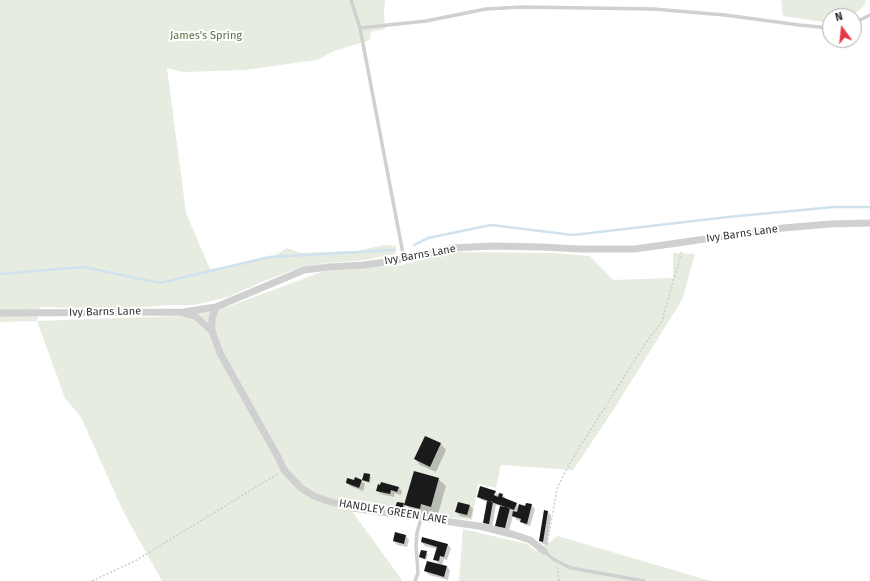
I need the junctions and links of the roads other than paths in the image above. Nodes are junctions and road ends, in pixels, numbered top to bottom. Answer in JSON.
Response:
{"nodes":[{"id":1,"x":351,"y":0,"type":"edge"},
{"id":2,"x":822,"y":27,"type":"edge"},
{"id":3,"x":360,"y":28,"type":"junction"},
{"id":4,"x":870,"y":223,"type":"edge"},
{"id":5,"x":404,"y":259,"type":"junction"},
{"id":6,"x":216,"y":307,"type":"junction"},
{"id":7,"x":183,"y":312,"type":"junction"},
{"id":8,"x":0,"y":313,"type":"edge"},
{"id":9,"x":212,"y":331,"type":"junction"},
{"id":10,"x":421,"y":518,"type":"junction"},
{"id":11,"x":544,"y":551,"type":"joint"},
{"id":12,"x":415,"y":581,"type":"edge"},
{"id":13,"x":644,"y":581,"type":"edge"}],
"edges":[{"from":1,"to":3,"type":"lane"},
{"from":2,"to":3,"type":"lane"},
{"from":3,"to":5,"type":"lane"},
{"from":4,"to":5,"type":"street","name":"Ivy Barns Lane"},
{"from":5,"to":6,"type":"street","name":"Ivy Barns Lane"},
{"from":6,"to":7,"type":"street","name":"Ivy Barns Lane"},
{"from":6,"to":9,"type":"street","name":"HANDLEY GREEN LANE"},
{"from":7,"to":8,"type":"street","name":"Ivy Barns Lane"},
{"from":7,"to":9,"type":"street"},
{"from":9,"to":10,"type":"street","name":"HANDLEY GREEN LANE"},
{"from":10,"to":11,"type":"street","name":"HANDLEY GREEN LANE"},
{"from":10,"to":12,"type":"lane"},
{"from":11,"to":13,"type":"lane"}]}
